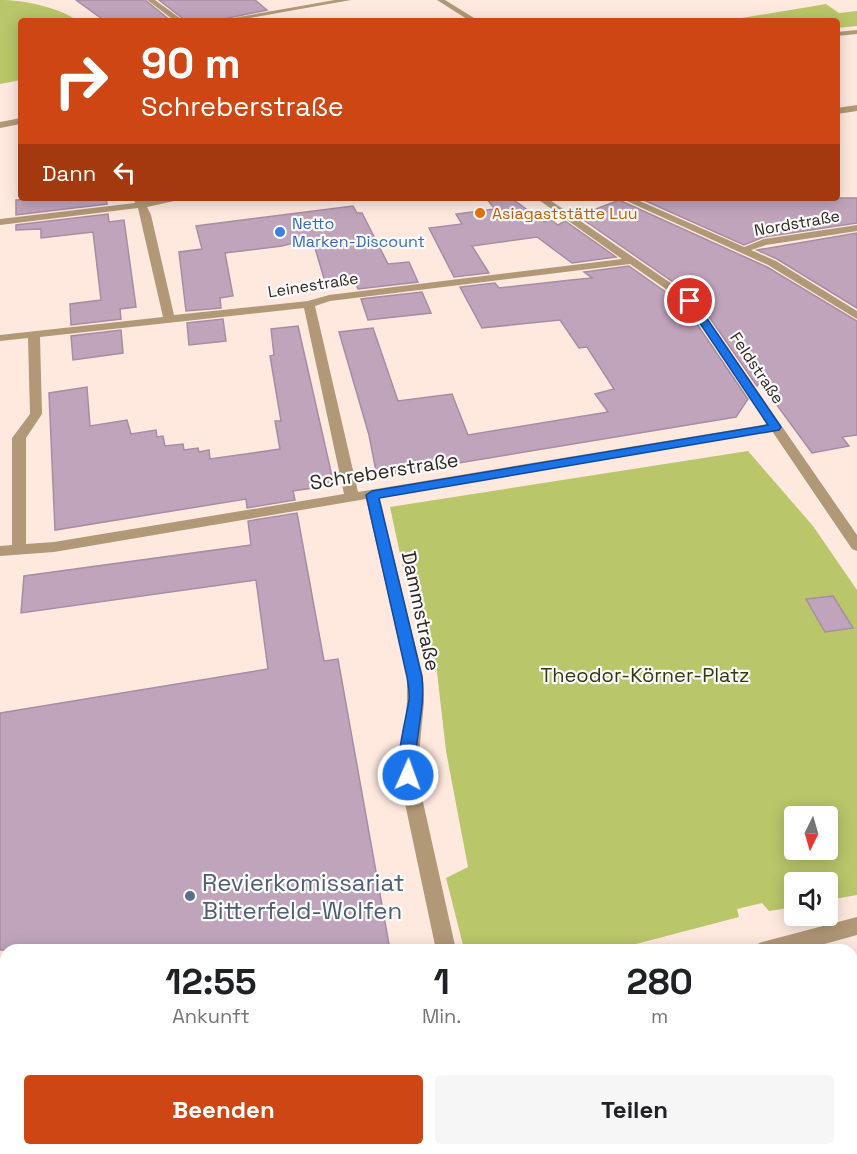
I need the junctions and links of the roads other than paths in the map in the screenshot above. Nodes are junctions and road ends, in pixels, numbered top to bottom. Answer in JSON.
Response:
{"nodes":[{"id":1,"x":150,"y":0,"type":"edge"},
{"id":2,"x":348,"y":0,"type":"edge"},
{"id":3,"x":440,"y":0,"type":"edge"},
{"id":4,"x":176,"y":18,"type":"edge"},
{"id":5,"x":238,"y":18,"type":"edge"},
{"id":6,"x":470,"y":18,"type":"edge"},
{"id":7,"x":857,"y":32,"type":"edge"},
{"id":8,"x":840,"y":34,"type":"edge"},
{"id":9,"x":857,"y":108,"type":"edge"},
{"id":10,"x":840,"y":111,"type":"edge"},
{"id":11,"x":18,"y":122,"type":"edge"},
{"id":12,"x":0,"y":125,"type":"edge"},
{"id":13,"x":140,"y":201,"type":"edge"},
{"id":14,"x":545,"y":201,"type":"edge"},
{"id":15,"x":632,"y":201,"type":"edge"},
{"id":16,"x":0,"y":222,"type":"edge"},
{"id":17,"x":857,"y":228,"type":"edge"},
{"id":18,"x":742,"y":250,"type":"junction"},
{"id":19,"x":630,"y":261,"type":"junction"},
{"id":20,"x":309,"y":304,"type":"junction"},
{"id":21,"x":857,"y":316,"type":"edge"},
{"id":22,"x":169,"y":319,"type":"junction"},
{"id":23,"x":34,"y":334,"type":"junction"},
{"id":24,"x":0,"y":338,"type":"edge"},
{"id":25,"x":775,"y":427,"type":"junction"},
{"id":26,"x":372,"y":495,"type":"junction"},
{"id":27,"x":352,"y":498,"type":"junction"},
{"id":28,"x":857,"y":546,"type":"edge"},
{"id":29,"x":18,"y":548,"type":"junction"},
{"id":30,"x":0,"y":551,"type":"edge"},
{"id":31,"x":857,"y":926,"type":"edge"},
{"id":32,"x":445,"y":944,"type":"edge"},
{"id":33,"x":789,"y":944,"type":"edge"}],
"edges":[{"from":1,"to":4,"type":"street"},
{"from":2,"to":5,"type":"street"},
{"from":3,"to":6,"type":"street"},
{"from":7,"to":8,"type":"street"},
{"from":9,"to":10,"type":"street"},
{"from":11,"to":12,"type":"street"},
{"from":13,"to":16,"type":"street"},
{"from":13,"to":22,"type":"street"},
{"from":14,"to":19,"type":"street","name":"Feldstraße"},
{"from":15,"to":18,"type":"street"},
{"from":17,"to":18,"type":"street","name":"Nordstraße"},
{"from":18,"to":21,"type":"street"},
{"from":19,"to":20,"type":"street","name":"Leinestraße"},
{"from":19,"to":25,"type":"street","name":"Feldstraße"},
{"from":20,"to":22,"type":"street","name":"Leinestraße"},
{"from":20,"to":27,"type":"street"},
{"from":22,"to":23,"type":"street","name":"Leinestraße"},
{"from":23,"to":24,"type":"street","name":"Leinestraße"},
{"from":23,"to":29,"type":"street"},
{"from":25,"to":26,"type":"street","name":"Schreberstraße"},
{"from":25,"to":28,"type":"street","name":"Feldstraße"},
{"from":26,"to":27,"type":"street","name":"Schreberstraße"},
{"from":26,"to":32,"type":"street","name":"Dammstraße"},
{"from":27,"to":29,"type":"street","name":"Schreberstraße"},
{"from":29,"to":30,"type":"street","name":"Schreberstraße"},
{"from":31,"to":33,"type":"street"}]}
